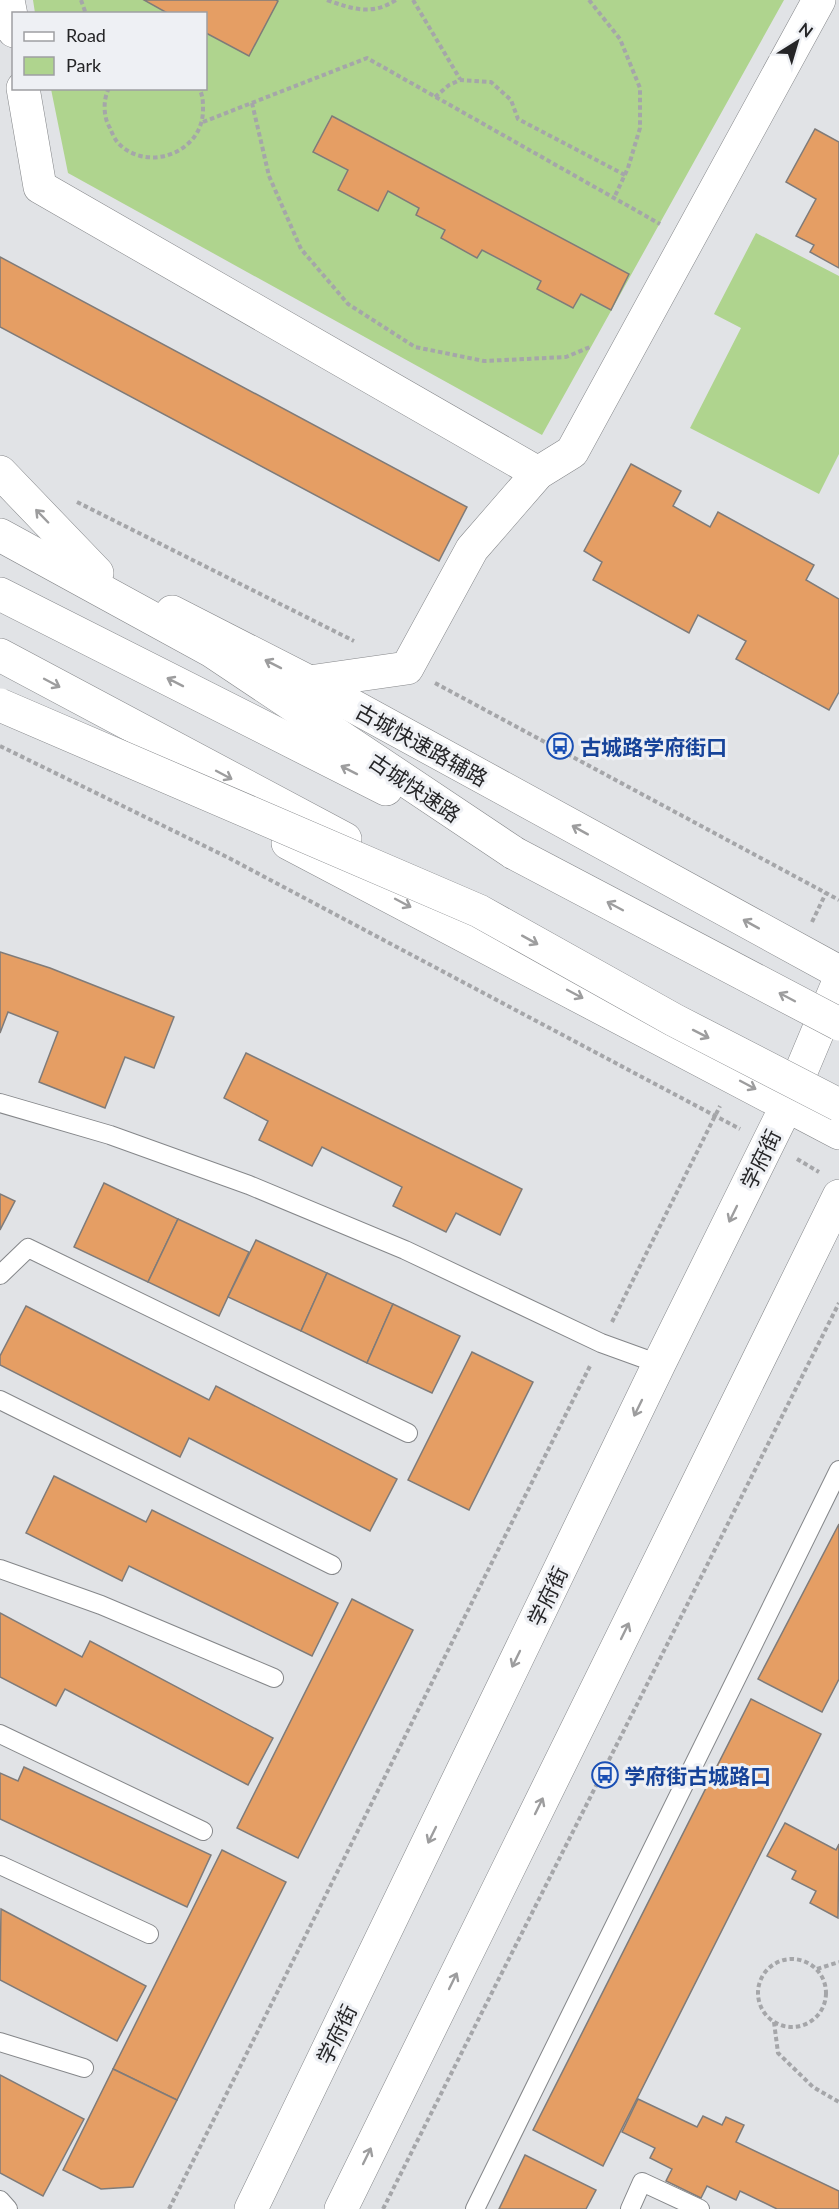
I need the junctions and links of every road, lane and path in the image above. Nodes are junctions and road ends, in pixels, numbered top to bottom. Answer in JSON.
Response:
{"nodes":[{"id":1,"x":8,"y":0,"type":"edge"},
{"id":2,"x":327,"y":0,"type":"edge"},
{"id":3,"x":396,"y":0,"type":"edge"},
{"id":4,"x":413,"y":0,"type":"edge"},
{"id":5,"x":590,"y":0,"type":"edge"},
{"id":6,"x":819,"y":0,"type":"edge"},
{"id":7,"x":12,"y":21,"type":"edge"},
{"id":8,"x":460,"y":80,"type":"junction"},
{"id":9,"x":23,"y":90,"type":"edge"},
{"id":10,"x":108,"y":90,"type":"edge"},
{"id":11,"x":200,"y":90,"type":"edge"},
{"id":12,"x":435,"y":98,"type":"junction"},
{"id":13,"x":252,"y":103,"type":"junction"},
{"id":14,"x":203,"y":122,"type":"junction"},
{"id":15,"x":625,"y":175,"type":"junction"},
{"id":16,"x":614,"y":198,"type":"junction"},
{"id":17,"x":688,"y":240,"type":"junction"},
{"id":18,"x":594,"y":346,"type":"dead end"},
{"id":19,"x":0,"y":472,"type":"edge"},
{"id":20,"x":538,"y":473,"type":"junction"},
{"id":21,"x":0,"y":523,"type":"edge"},
{"id":22,"x":0,"y":535,"type":"edge"},
{"id":23,"x":97,"y":573,"type":"junction"},
{"id":24,"x":0,"y":594,"type":"edge"},
{"id":25,"x":0,"y":655,"type":"edge"},
{"id":26,"x":309,"y":682,"type":"junction"},
{"id":27,"x":0,"y":690,"type":"edge"},
{"id":28,"x":0,"y":706,"type":"edge"},
{"id":29,"x":54,"y":720,"type":"junction"},
{"id":30,"x":0,"y":746,"type":"edge"},
{"id":31,"x":514,"y":854,"type":"junction"},
{"id":32,"x":826,"y":893,"type":"dead end"},
{"id":33,"x":479,"y":911,"type":"junction"},
{"id":34,"x":798,"y":950,"type":"junction"},
{"id":35,"x":839,"y":972,"type":"edge"},
{"id":36,"x":839,"y":981,"type":"edge"},
{"id":37,"x":839,"y":1024,"type":"edge"},
{"id":38,"x":734,"y":1077,"type":"junction"},
{"id":39,"x":0,"y":1103,"type":"edge"},
{"id":40,"x":787,"y":1105,"type":"junction"},
{"id":41,"x":839,"y":1105,"type":"edge"},
{"id":42,"x":715,"y":1116,"type":"junction"},
{"id":43,"x":839,"y":1133,"type":"edge"},
{"id":44,"x":768,"y":1144,"type":"junction"},
{"id":45,"x":834,"y":1186,"type":"edge"},
{"id":46,"x":0,"y":1275,"type":"edge"},
{"id":47,"x":839,"y":1303,"type":"edge"},
{"id":48,"x":602,"y":1342,"type":"junction"},
{"id":49,"x":659,"y":1364,"type":"junction"},
{"id":50,"x":0,"y":1400,"type":"edge"},
{"id":51,"x":408,"y":1433,"type":"dead end"},
{"id":52,"x":839,"y":1470,"type":"edge"},
{"id":53,"x":332,"y":1565,"type":"dead end"},
{"id":54,"x":0,"y":1569,"type":"edge"},
{"id":55,"x":274,"y":1678,"type":"dead end"},
{"id":56,"x":0,"y":1734,"type":"edge"},
{"id":57,"x":203,"y":1831,"type":"dead end"},
{"id":58,"x":0,"y":1865,"type":"edge"},
{"id":59,"x":149,"y":1934,"type":"dead end"},
{"id":60,"x":839,"y":1962,"type":"edge"},
{"id":61,"x":816,"y":1969,"type":"junction"},
{"id":62,"x":774,"y":2021,"type":"junction"},
{"id":63,"x":0,"y":2042,"type":"edge"},
{"id":64,"x":84,"y":2068,"type":"dead end"},
{"id":65,"x":839,"y":2102,"type":"edge"},
{"id":66,"x":0,"y":2200,"type":"edge"},
{"id":67,"x":8,"y":2209,"type":"edge"},
{"id":68,"x":169,"y":2209,"type":"edge"},
{"id":69,"x":251,"y":2209,"type":"edge"},
{"id":70,"x":341,"y":2209,"type":"edge"},
{"id":71,"x":383,"y":2209,"type":"edge"},
{"id":72,"x":475,"y":2209,"type":"edge"},
{"id":73,"x":630,"y":2209,"type":"edge"},
{"id":74,"x":700,"y":2209,"type":"edge"}],
"edges":[{"from":1,"to":7,"type":"main road"},
{"from":2,"to":3,"type":"path"},
{"from":4,"to":8,"type":"path"},
{"from":5,"to":15,"type":"path"},
{"from":6,"to":17,"type":"main road"},
{"from":8,"to":12,"type":"path"},
{"from":8,"to":15,"type":"path"},
{"from":9,"to":20,"type":"main road"},
{"from":10,"to":14,"type":"path"},
{"from":11,"to":14,"type":"path"},
{"from":12,"to":13,"type":"path"},
{"from":12,"to":16,"type":"path"},
{"from":13,"to":14,"type":"path"},
{"from":13,"to":18,"type":"path"},
{"from":15,"to":16,"type":"path"},
{"from":16,"to":17,"type":"path"},
{"from":17,"to":20,"type":"main road"},
{"from":23,"to":19,"type":"main road","one_way":true},
{"from":20,"to":26,"type":"main road"},
{"from":21,"to":23,"type":"main road","name":"古城快速路辅路"},
{"from":22,"to":31,"type":"main road","name":"古城快速路"},
{"from":26,"to":23,"type":"main road","name":"古城快速路辅路","one_way":true},
{"from":31,"to":24,"type":"main road","one_way":true},
{"from":25,"to":33,"type":"main road","one_way":true,"bridge":true},
{"from":34,"to":26,"type":"main road","name":"古城快速路辅路","one_way":true},
{"from":27,"to":29,"type":"main road"},
{"from":28,"to":29,"type":"main road"},
{"from":28,"to":33,"type":"main road","bridge":true},
{"from":29,"to":38,"type":"main road","one_way":true},
{"from":30,"to":42,"type":"path"},
{"from":37,"to":31,"type":"main road","name":"古城快速路","one_way":true,"bridge":true},
{"from":32,"to":34,"type":"path"},
{"from":33,"to":41,"type":"main road","one_way":true,"bridge":true},
{"from":34,"to":35,"type":"main road","name":"古城快速路辅路"},
{"from":36,"to":40,"type":"main road","name":"学府街"},
{"from":38,"to":40,"type":"main road","one_way":true},
{"from":38,"to":42,"type":"path"},
{"from":39,"to":48,"type":"lane"},
{"from":40,"to":43,"type":"main road"},
{"from":40,"to":44,"type":"main road","name":"学府街"},
{"from":42,"to":44,"type":"path"},
{"from":42,"to":48,"type":"path"},
{"from":44,"to":45,"type":"path"},
{"from":44,"to":49,"type":"main road","name":"学府街","one_way":true},
{"from":70,"to":45,"type":"main road","one_way":true},
{"from":46,"to":51,"type":"lane"},
{"from":47,"to":71,"type":"path"},
{"from":48,"to":49,"type":"lane"},
{"from":48,"to":68,"type":"path"},
{"from":49,"to":69,"type":"main road","name":"学府街","one_way":true},
{"from":50,"to":53,"type":"lane"},
{"from":52,"to":72,"type":"lane"},
{"from":54,"to":55,"type":"lane"},
{"from":56,"to":57,"type":"lane"},
{"from":58,"to":59,"type":"lane"},
{"from":60,"to":61,"type":"path"},
{"from":61,"to":62,"type":"path"},
{"from":61,"to":62,"type":"path"},
{"from":62,"to":65,"type":"path"},
{"from":63,"to":64,"type":"lane"},
{"from":66,"to":67,"type":"lane"},
{"from":73,"to":74,"type":"lane"}]}
